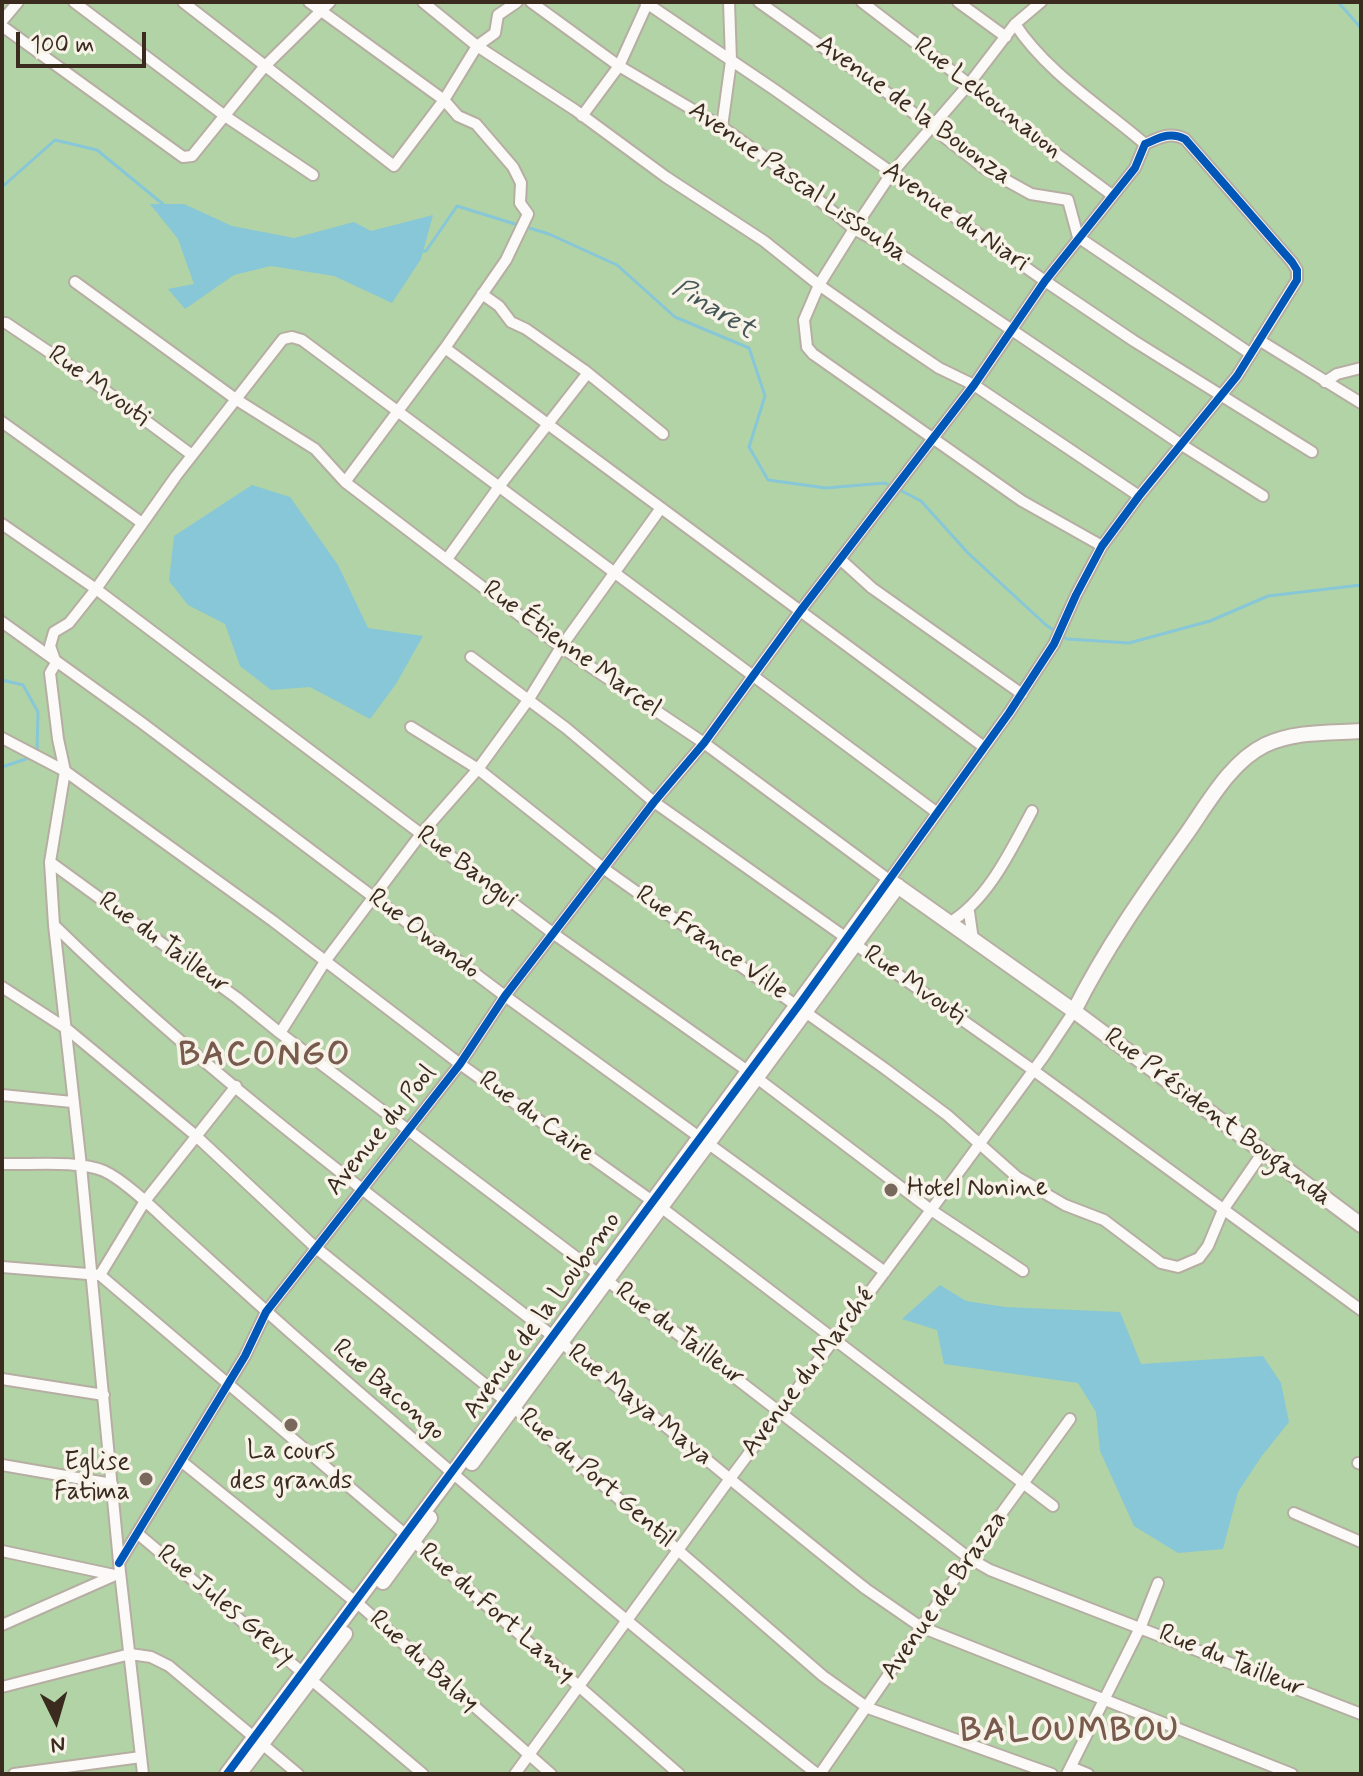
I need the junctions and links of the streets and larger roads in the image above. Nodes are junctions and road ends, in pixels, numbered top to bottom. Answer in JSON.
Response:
{"nodes":[{"id":1,"x":18,"y":2,"type":"edge"},
{"id":2,"x":74,"y":2,"type":"edge"},
{"id":3,"x":183,"y":2,"type":"edge"},
{"id":4,"x":309,"y":2,"type":"edge"},
{"id":5,"x":330,"y":2,"type":"edge"},
{"id":6,"x":423,"y":2,"type":"edge"},
{"id":7,"x":517,"y":2,"type":"edge"},
{"id":8,"x":531,"y":2,"type":"edge"},
{"id":9,"x":729,"y":2,"type":"edge"},
{"id":10,"x":759,"y":2,"type":"edge"},
{"id":11,"x":862,"y":2,"type":"edge"},
{"id":12,"x":958,"y":2,"type":"edge"},
{"id":13,"x":1041,"y":2,"type":"edge"},
{"id":14,"x":647,"y":3,"type":"edge"},
{"id":15,"x":321,"y":11,"type":"junction"},
{"id":16,"x":2,"y":24,"type":"edge"},
{"id":17,"x":1015,"y":24,"type":"junction"},
{"id":18,"x":1006,"y":37,"type":"junction"},
{"id":19,"x":477,"y":46,"type":"junction"},
{"id":20,"x":731,"y":61,"type":"junction"},
{"id":21,"x":619,"y":66,"type":"junction"},
{"id":22,"x":264,"y":67,"type":"junction"},
{"id":23,"x":969,"y":84,"type":"junction"},
{"id":24,"x":444,"y":100,"type":"junction"},
{"id":25,"x":225,"y":116,"type":"junction"},
{"id":26,"x":582,"y":116,"type":"junction"},
{"id":27,"x":722,"y":127,"type":"junction"},
{"id":28,"x":930,"y":128,"type":"junction"},
{"id":29,"x":1145,"y":144,"type":"junction"},
{"id":30,"x":891,"y":174,"type":"junction"},
{"id":31,"x":313,"y":175,"type":"dead end"},
{"id":32,"x":1112,"y":195,"type":"junction"},
{"id":33,"x":854,"y":229,"type":"junction"},
{"id":34,"x":1078,"y":237,"type":"junction"},
{"id":35,"x":1045,"y":281,"type":"junction"},
{"id":36,"x":75,"y":282,"type":"dead end"},
{"id":37,"x":819,"y":285,"type":"junction"},
{"id":38,"x":482,"y":294,"type":"junction"},
{"id":39,"x":2,"y":323,"type":"edge"},
{"id":40,"x":1010,"y":330,"type":"junction"},
{"id":41,"x":1259,"y":340,"type":"junction"},
{"id":42,"x":445,"y":348,"type":"junction"},
{"id":43,"x":1251,"y":354,"type":"junction"},
{"id":44,"x":1361,"y":368,"type":"edge"},
{"id":45,"x":587,"y":374,"type":"junction"},
{"id":46,"x":1325,"y":382,"type":"junction"},
{"id":47,"x":974,"y":385,"type":"junction"},
{"id":48,"x":1222,"y":396,"type":"junction"},
{"id":49,"x":237,"y":400,"type":"junction"},
{"id":50,"x":1361,"y":403,"type":"edge"},
{"id":51,"x":396,"y":410,"type":"junction"},
{"id":52,"x":2,"y":422,"type":"edge"},
{"id":53,"x":548,"y":424,"type":"junction"},
{"id":54,"x":663,"y":434,"type":"dead end"},
{"id":55,"x":934,"y":438,"type":"junction"},
{"id":56,"x":1182,"y":445,"type":"junction"},
{"id":57,"x":1312,"y":452,"type":"dead end"},
{"id":58,"x":192,"y":455,"type":"junction"},
{"id":59,"x":345,"y":482,"type":"junction"},
{"id":60,"x":498,"y":488,"type":"junction"},
{"id":61,"x":1139,"y":496,"type":"junction"},
{"id":62,"x":1263,"y":496,"type":"dead end"},
{"id":63,"x":661,"y":508,"type":"junction"},
{"id":64,"x":142,"y":523,"type":"junction"},
{"id":65,"x":2,"y":524,"type":"edge"},
{"id":66,"x":1102,"y":546,"type":"junction"},
{"id":67,"x":447,"y":559,"type":"junction"},
{"id":68,"x":840,"y":559,"type":"junction"},
{"id":69,"x":614,"y":574,"type":"junction"},
{"id":70,"x":96,"y":589,"type":"junction"},
{"id":71,"x":801,"y":610,"type":"junction"},
{"id":72,"x":2,"y":622,"type":"edge"},
{"id":73,"x":561,"y":647,"type":"junction"},
{"id":74,"x":471,"y":657,"type":"dead end"},
{"id":75,"x":56,"y":663,"type":"junction"},
{"id":76,"x":754,"y":677,"type":"junction"},
{"id":77,"x":1022,"y":694,"type":"junction"},
{"id":78,"x":529,"y":699,"type":"junction"},
{"id":79,"x":411,"y":727,"type":"dead end"},
{"id":80,"x":1361,"y":731,"type":"edge"},
{"id":81,"x":2,"y":738,"type":"edge"},
{"id":82,"x":704,"y":743,"type":"junction"},
{"id":83,"x":984,"y":747,"type":"junction"},
{"id":84,"x":478,"y":769,"type":"junction"},
{"id":85,"x":65,"y":771,"type":"junction"},
{"id":86,"x":654,"y":802,"type":"junction"},
{"id":87,"x":1032,"y":811,"type":"dead end"},
{"id":88,"x":936,"y":812,"type":"junction"},
{"id":89,"x":421,"y":834,"type":"junction"},
{"id":90,"x":50,"y":862,"type":"junction"},
{"id":91,"x":603,"y":868,"type":"junction"},
{"id":92,"x":893,"y":883,"type":"junction"},
{"id":93,"x":373,"y":897,"type":"junction"},
{"id":94,"x":969,"y":912,"type":"junction"},
{"id":95,"x":949,"y":923,"type":"junction"},
{"id":96,"x":54,"y":925,"type":"junction"},
{"id":97,"x":554,"y":934,"type":"junction"},
{"id":98,"x":973,"y":940,"type":"junction"},
{"id":99,"x":850,"y":941,"type":"junction"},
{"id":100,"x":326,"y":960,"type":"junction"},
{"id":101,"x":2,"y":987,"type":"edge"},
{"id":102,"x":505,"y":996,"type":"junction"},
{"id":103,"x":803,"y":1008,"type":"junction"},
{"id":104,"x":1074,"y":1011,"type":"junction"},
{"id":105,"x":67,"y":1029,"type":"junction"},
{"id":106,"x":280,"y":1033,"type":"junction"},
{"id":107,"x":460,"y":1064,"type":"junction"},
{"id":108,"x":1033,"y":1070,"type":"junction"},
{"id":109,"x":753,"y":1075,"type":"junction"},
{"id":110,"x":236,"y":1086,"type":"junction"},
{"id":111,"x":2,"y":1095,"type":"edge"},
{"id":112,"x":72,"y":1102,"type":"junction"},
{"id":113,"x":408,"y":1131,"type":"junction"},
{"id":114,"x":195,"y":1135,"type":"junction"},
{"id":115,"x":705,"y":1140,"type":"junction"},
{"id":116,"x":980,"y":1143,"type":"junction"},
{"id":117,"x":1263,"y":1152,"type":"junction"},
{"id":118,"x":2,"y":1164,"type":"edge"},
{"id":119,"x":81,"y":1166,"type":"junction"},
{"id":120,"x":360,"y":1189,"type":"junction"},
{"id":121,"x":145,"y":1201,"type":"junction"},
{"id":122,"x":657,"y":1204,"type":"junction"},
{"id":123,"x":931,"y":1210,"type":"junction"},
{"id":124,"x":1223,"y":1210,"type":"junction"},
{"id":125,"x":1361,"y":1225,"type":"edge"},
{"id":126,"x":315,"y":1247,"type":"junction"},
{"id":127,"x":2,"y":1267,"type":"edge"},
{"id":128,"x":1023,"y":1271,"type":"dead end"},
{"id":129,"x":885,"y":1272,"type":"junction"},
{"id":130,"x":95,"y":1274,"type":"junction"},
{"id":131,"x":603,"y":1278,"type":"junction"},
{"id":132,"x":1361,"y":1310,"type":"edge"},
{"id":133,"x":266,"y":1312,"type":"junction"},
{"id":134,"x":557,"y":1340,"type":"junction"},
{"id":135,"x":834,"y":1341,"type":"junction"},
{"id":136,"x":2,"y":1379,"type":"edge"},
{"id":137,"x":227,"y":1381,"type":"junction"},
{"id":138,"x":104,"y":1395,"type":"junction"},
{"id":139,"x":509,"y":1404,"type":"junction"},
{"id":140,"x":779,"y":1413,"type":"junction"},
{"id":141,"x":1070,"y":1419,"type":"dead end"},
{"id":142,"x":181,"y":1461,"type":"junction"},
{"id":143,"x":2,"y":1465,"type":"edge"},
{"id":144,"x":456,"y":1477,"type":"junction"},
{"id":145,"x":729,"y":1480,"type":"junction"},
{"id":146,"x":112,"y":1484,"type":"junction"},
{"id":147,"x":1023,"y":1484,"type":"junction"},
{"id":148,"x":1053,"y":1506,"type":"dead end"},
{"id":149,"x":1294,"y":1513,"type":"dead end"},
{"id":150,"x":137,"y":1533,"type":"junction"},
{"id":151,"x":409,"y":1537,"type":"junction"},
{"id":152,"x":1361,"y":1542,"type":"edge"},
{"id":153,"x":678,"y":1549,"type":"junction"},
{"id":154,"x":2,"y":1551,"type":"edge"},
{"id":155,"x":969,"y":1558,"type":"junction"},
{"id":156,"x":117,"y":1570,"type":"junction"},
{"id":157,"x":1158,"y":1583,"type":"dead end"},
{"id":158,"x":360,"y":1606,"type":"junction"},
{"id":159,"x":628,"y":1621,"type":"junction"},
{"id":160,"x":2,"y":1625,"type":"edge"},
{"id":161,"x":1141,"y":1626,"type":"junction"},
{"id":162,"x":921,"y":1627,"type":"junction"},
{"id":163,"x":130,"y":1654,"type":"junction"},
{"id":164,"x":308,"y":1675,"type":"junction"},
{"id":165,"x":2,"y":1687,"type":"edge"},
{"id":166,"x":579,"y":1687,"type":"junction"},
{"id":167,"x":1105,"y":1700,"type":"junction"},
{"id":168,"x":868,"y":1708,"type":"junction"},
{"id":169,"x":1361,"y":1714,"type":"edge"},
{"id":170,"x":259,"y":1740,"type":"junction"},
{"id":171,"x":141,"y":1757,"type":"junction"},
{"id":172,"x":529,"y":1757,"type":"junction"},
{"id":173,"x":1069,"y":1770,"type":"edge"},
{"id":174,"x":244,"y":1772,"type":"edge"},
{"id":175,"x":14,"y":1774,"type":"edge"},
{"id":176,"x":143,"y":1774,"type":"edge"},
{"id":177,"x":227,"y":1774,"type":"edge"},
{"id":178,"x":298,"y":1774,"type":"edge"},
{"id":179,"x":423,"y":1774,"type":"edge"},
{"id":180,"x":515,"y":1774,"type":"edge"},
{"id":181,"x":551,"y":1774,"type":"edge"},
{"id":182,"x":679,"y":1774,"type":"edge"},
{"id":183,"x":818,"y":1774,"type":"edge"},
{"id":184,"x":1052,"y":1774,"type":"edge"},
{"id":185,"x":1088,"y":1774,"type":"edge"},
{"id":186,"x":1292,"y":1774,"type":"edge"}],
"edges":[{"from":1,"to":16,"type":"street"},
{"from":2,"to":25,"type":"street"},
{"from":3,"to":22,"type":"street"},
{"from":4,"to":15,"type":"street"},
{"from":5,"to":15,"type":"street"},
{"from":6,"to":19,"type":"street"},
{"from":7,"to":19,"type":"street"},
{"from":8,"to":21,"type":"street","name":"Avenue Pascal Lissouba"},
{"from":9,"to":20,"type":"street"},
{"from":10,"to":28,"type":"street","name":"Avenue de la Bouonza"},
{"from":11,"to":23,"type":"street","name":"Rue Lekounauon"},
{"from":12,"to":18,"type":"street"},
{"from":13,"to":17,"type":"street"},
{"from":14,"to":20,"type":"street","name":"Avenue du Niari"},
{"from":14,"to":21,"type":"street"},
{"from":15,"to":22,"type":"street"},
{"from":15,"to":24,"type":"street"},
{"from":16,"to":25,"type":"street"},
{"from":17,"to":18,"type":"street"},
{"from":17,"to":29,"type":"street"},
{"from":18,"to":23,"type":"street"},
{"from":19,"to":24,"type":"street"},
{"from":19,"to":26,"type":"street"},
{"from":20,"to":27,"type":"street"},
{"from":20,"to":30,"type":"street","name":"Avenue du Niari"},
{"from":21,"to":26,"type":"street"},
{"from":21,"to":27,"type":"street","name":"Avenue Pascal Lissouba"},
{"from":22,"to":24,"type":"street"},
{"from":22,"to":25,"type":"street"},
{"from":23,"to":28,"type":"street"},
{"from":23,"to":32,"type":"street","name":"Rue Lekounauon"},
{"from":24,"to":38,"type":"street"},
{"from":25,"to":31,"type":"street"},
{"from":26,"to":37,"type":"street"},
{"from":27,"to":33,"type":"street","name":"Avenue Pascal Lissouba"},
{"from":28,"to":30,"type":"street"},
{"from":28,"to":34,"type":"street","name":"Avenue de la Bouonza"},
{"from":29,"to":32,"type":"street","name":"Avenue du Pool"},
{"from":29,"to":41,"type":"street"},
{"from":30,"to":33,"type":"street"},
{"from":30,"to":35,"type":"street","name":"Avenue du Niari"},
{"from":32,"to":34,"type":"street","name":"Avenue du Pool"},
{"from":33,"to":37,"type":"street"},
{"from":33,"to":40,"type":"street","name":"Avenue Pascal Lissouba"},
{"from":34,"to":35,"type":"street","name":"Avenue du Pool"},
{"from":34,"to":43,"type":"street"},
{"from":35,"to":40,"type":"street","name":"Avenue du Pool"},
{"from":35,"to":48,"type":"street","name":"Avenue du Niari"},
{"from":36,"to":49,"type":"street","name":"Rue Étienne Marcel"},
{"from":37,"to":47,"type":"street"},
{"from":37,"to":55,"type":"street"},
{"from":38,"to":42,"type":"street"},
{"from":38,"to":45,"type":"street"},
{"from":39,"to":58,"type":"street","name":"Rue Mvouti"},
{"from":40,"to":47,"type":"street","name":"Avenue du Pool"},
{"from":40,"to":56,"type":"street","name":"Avenue Pascal Lissouba"},
{"from":41,"to":43,"type":"street"},
{"from":41,"to":46,"type":"street"},
{"from":42,"to":51,"type":"street"},
{"from":42,"to":53,"type":"street"},
{"from":43,"to":48,"type":"street"},
{"from":44,"to":46,"type":"street"},
{"from":45,"to":53,"type":"street"},
{"from":45,"to":54,"type":"street"},
{"from":46,"to":50,"type":"street"},
{"from":47,"to":55,"type":"street","name":"Avenue du Pool"},
{"from":47,"to":61,"type":"street"},
{"from":48,"to":56,"type":"street"},
{"from":48,"to":57,"type":"street","name":"Avenue du Niari"},
{"from":49,"to":51,"type":"street"},
{"from":49,"to":58,"type":"street"},
{"from":49,"to":59,"type":"street","name":"Rue Étienne Marcel"},
{"from":51,"to":59,"type":"street"},
{"from":51,"to":60,"type":"street"},
{"from":52,"to":64,"type":"street"},
{"from":53,"to":60,"type":"street"},
{"from":53,"to":63,"type":"street"},
{"from":55,"to":66,"type":"street"},
{"from":55,"to":68,"type":"street","name":"Avenue du Pool"},
{"from":56,"to":61,"type":"street"},
{"from":56,"to":62,"type":"street","name":"Avenue Pascal Lissouba"},
{"from":58,"to":64,"type":"street"},
{"from":59,"to":67,"type":"street","name":"Rue Étienne Marcel"},
{"from":60,"to":67,"type":"street"},
{"from":60,"to":69,"type":"street"},
{"from":61,"to":66,"type":"street"},
{"from":63,"to":69,"type":"street"},
{"from":63,"to":71,"type":"street"},
{"from":64,"to":70,"type":"street"},
{"from":65,"to":70,"type":"street","name":"Rue Bangui"},
{"from":66,"to":77,"type":"street"},
{"from":67,"to":73,"type":"street","name":"Rue Étienne Marcel"},
{"from":68,"to":71,"type":"street","name":"Avenue du Pool"},
{"from":68,"to":77,"type":"street"},
{"from":69,"to":73,"type":"street"},
{"from":69,"to":76,"type":"street"},
{"from":70,"to":75,"type":"street"},
{"from":70,"to":89,"type":"street","name":"Rue Bangui"},
{"from":71,"to":76,"type":"street","name":"Avenue du Pool"},
{"from":71,"to":83,"type":"street"},
{"from":72,"to":75,"type":"street","name":"Rue Owando"},
{"from":73,"to":78,"type":"street"},
{"from":73,"to":82,"type":"street","name":"Rue Étienne Marcel"},
{"from":74,"to":78,"type":"street","name":"Rue Mvouti"},
{"from":75,"to":85,"type":"street"},
{"from":75,"to":93,"type":"street","name":"Rue Owando"},
{"from":76,"to":82,"type":"street","name":"Avenue du Pool"},
{"from":76,"to":88,"type":"street"},
{"from":77,"to":83,"type":"street"},
{"from":78,"to":84,"type":"street"},
{"from":78,"to":86,"type":"street","name":"Rue Mvouti"},
{"from":79,"to":84,"type":"street","name":"Rue France Ville"},
{"from":80,"to":104,"type":"street"},
{"from":81,"to":85,"type":"street","name":"Rue du Caire"},
{"from":82,"to":86,"type":"street","name":"Avenue du Pool"},
{"from":82,"to":92,"type":"street","name":"Rue Étienne Marcel"},
{"from":83,"to":88,"type":"street"},
{"from":84,"to":89,"type":"street"},
{"from":84,"to":91,"type":"street","name":"Rue France Ville"},
{"from":85,"to":90,"type":"street"},
{"from":85,"to":100,"type":"street","name":"Rue du Caire"},
{"from":86,"to":91,"type":"street","name":"Avenue du Pool"},
{"from":86,"to":99,"type":"street","name":"Rue Mvouti"},
{"from":87,"to":94,"type":"street"},
{"from":88,"to":92,"type":"street"},
{"from":89,"to":93,"type":"street"},
{"from":89,"to":97,"type":"street","name":"Rue Bangui"},
{"from":90,"to":96,"type":"street"},
{"from":90,"to":106,"type":"street","name":"Rue du Tailleur"},
{"from":91,"to":97,"type":"street","name":"Avenue du Pool"},
{"from":91,"to":103,"type":"street","name":"Rue France Ville"},
{"from":92,"to":95,"type":"street","name":"Rue Étienne Marcel"},
{"from":92,"to":99,"type":"street","name":"Avenue de la Loubomo"},
{"from":93,"to":100,"type":"street"},
{"from":93,"to":102,"type":"street","name":"Rue Owando"},
{"from":94,"to":95,"type":"street"},
{"from":94,"to":98,"type":"street"},
{"from":95,"to":98,"type":"street","name":"Rue Étienne Marcel"},
{"from":96,"to":105,"type":"street"},
{"from":96,"to":110,"type":"street","name":"Rue Maya Maya"},
{"from":97,"to":102,"type":"street","name":"Avenue du Pool"},
{"from":97,"to":109,"type":"street","name":"Rue Bangui"},
{"from":98,"to":104,"type":"street","name":"Rue Étienne Marcel"},
{"from":99,"to":103,"type":"street","name":"Avenue de la Loubomo"},
{"from":99,"to":108,"type":"street","name":"Rue Mvouti"},
{"from":100,"to":106,"type":"street"},
{"from":100,"to":107,"type":"street","name":"Rue du Caire"},
{"from":101,"to":105,"type":"street","name":"Rue du Port Gentil"},
{"from":102,"to":107,"type":"street","name":"Avenue du Pool"},
{"from":102,"to":115,"type":"street","name":"Rue Owando"},
{"from":103,"to":109,"type":"street","name":"Avenue de la Loubomo"},
{"from":103,"to":116,"type":"street","name":"Rue France Ville"},
{"from":104,"to":108,"type":"street","name":"Avenue du Marché"},
{"from":104,"to":117,"type":"street","name":"Rue Président Bouganda"},
{"from":105,"to":112,"type":"street"},
{"from":105,"to":114,"type":"street","name":"Rue du Port Gentil"},
{"from":106,"to":113,"type":"street","name":"Rue du Tailleur"},
{"from":107,"to":113,"type":"street","name":"Avenue du Pool"},
{"from":107,"to":122,"type":"street","name":"Rue du Caire"},
{"from":108,"to":116,"type":"street","name":"Avenue du Marché"},
{"from":108,"to":124,"type":"street","name":"Rue Mvouti"},
{"from":109,"to":115,"type":"street","name":"Avenue de la Loubomo"},
{"from":109,"to":123,"type":"street","name":"Rue Bangui"},
{"from":110,"to":114,"type":"street"},
{"from":110,"to":120,"type":"street","name":"Rue Maya Maya"},
{"from":111,"to":112,"type":"street"},
{"from":112,"to":119,"type":"street"},
{"from":113,"to":120,"type":"street","name":"Avenue du Pool"},
{"from":113,"to":131,"type":"street","name":"Rue du Tailleur"},
{"from":114,"to":121,"type":"street"},
{"from":114,"to":126,"type":"street","name":"Rue du Port Gentil"},
{"from":115,"to":122,"type":"street","name":"Avenue de la Loubomo"},
{"from":115,"to":129,"type":"street","name":"Rue Owando"},
{"from":116,"to":123,"type":"street","name":"Avenue du Marché"},
{"from":116,"to":124,"type":"street","name":"Rue France Ville"},
{"from":117,"to":124,"type":"street"},
{"from":117,"to":125,"type":"street","name":"Rue Président Bouganda"},
{"from":118,"to":119,"type":"street"},
{"from":119,"to":121,"type":"street","name":"Rue Bacongo"},
{"from":119,"to":130,"type":"street"},
{"from":120,"to":126,"type":"street","name":"Avenue du Pool"},
{"from":120,"to":134,"type":"street","name":"Rue Maya Maya"},
{"from":121,"to":130,"type":"street"},
{"from":121,"to":133,"type":"street","name":"Rue Bacongo"},
{"from":122,"to":131,"type":"street","name":"Avenue de la Loubomo"},
{"from":122,"to":135,"type":"street","name":"Rue du Caire"},
{"from":123,"to":128,"type":"street","name":"Rue Bangui"},
{"from":123,"to":129,"type":"street","name":"Avenue du Marché"},
{"from":124,"to":132,"type":"street","name":"Rue Mvouti"},
{"from":126,"to":133,"type":"street","name":"Avenue du Pool"},
{"from":126,"to":139,"type":"street","name":"Rue du Port Gentil"},
{"from":127,"to":130,"type":"street"},
{"from":129,"to":135,"type":"street","name":"Avenue du Marché"},
{"from":130,"to":137,"type":"street","name":"Rue du Fort Lamy"},
{"from":130,"to":138,"type":"street"},
{"from":131,"to":134,"type":"street","name":"Avenue de la Loubomo"},
{"from":131,"to":140,"type":"street","name":"Rue du Tailleur"},
{"from":133,"to":137,"type":"street","name":"Avenue du Pool"},
{"from":133,"to":144,"type":"street","name":"Rue Bacongo"},
{"from":134,"to":139,"type":"street","name":"Avenue de la Loubomo"},
{"from":134,"to":145,"type":"street","name":"Rue Maya Maya"},
{"from":135,"to":140,"type":"street","name":"Avenue du Marché"},
{"from":135,"to":147,"type":"street","name":"Rue du Caire"},
{"from":136,"to":138,"type":"street"},
{"from":137,"to":142,"type":"street","name":"Avenue du Pool"},
{"from":137,"to":151,"type":"street","name":"Rue du Fort Lamy"},
{"from":138,"to":146,"type":"street"},
{"from":139,"to":144,"type":"street","name":"Avenue de la Loubomo"},
{"from":139,"to":153,"type":"street","name":"Rue du Port Gentil"},
{"from":140,"to":145,"type":"street","name":"Avenue du Marché"},
{"from":140,"to":155,"type":"street","name":"Rue du Tailleur"},
{"from":141,"to":147,"type":"street","name":"Avenue de Brazza"},
{"from":142,"to":150,"type":"street","name":"Avenue du Pool"},
{"from":142,"to":158,"type":"street","name":"Rue du Balay"},
{"from":143,"to":146,"type":"street"},
{"from":144,"to":151,"type":"street","name":"Avenue de la Loubomo"},
{"from":144,"to":159,"type":"street","name":"Rue Bacongo"},
{"from":145,"to":153,"type":"street","name":"Avenue du Marché"},
{"from":145,"to":162,"type":"street","name":"Rue Maya Maya"},
{"from":146,"to":156,"type":"street"},
{"from":147,"to":148,"type":"street","name":"Rue du Caire"},
{"from":147,"to":155,"type":"street","name":"Avenue de Brazza"},
{"from":149,"to":152,"type":"street"},
{"from":150,"to":156,"type":"street","name":"Avenue du Pool"},
{"from":150,"to":164,"type":"street","name":"Rue Jules Grevy"},
{"from":151,"to":158,"type":"street","name":"Avenue de la Loubomo"},
{"from":151,"to":166,"type":"street","name":"Rue du Fort Lamy"},
{"from":153,"to":159,"type":"street","name":"Avenue du Marché"},
{"from":153,"to":168,"type":"street","name":"Rue du Port Gentil"},
{"from":154,"to":156,"type":"street"},
{"from":155,"to":161,"type":"street","name":"Rue du Tailleur"},
{"from":155,"to":162,"type":"street","name":"Avenue de Brazza"},
{"from":156,"to":160,"type":"street"},
{"from":156,"to":163,"type":"street"},
{"from":157,"to":161,"type":"street"},
{"from":158,"to":164,"type":"street","name":"Avenue de la Loubomo"},
{"from":158,"to":172,"type":"street","name":"Rue du Balay"},
{"from":159,"to":166,"type":"street","name":"Avenue du Marché"},
{"from":159,"to":183,"type":"street","name":"Rue Bacongo"},
{"from":161,"to":167,"type":"street"},
{"from":161,"to":169,"type":"street","name":"Rue du Tailleur"},
{"from":162,"to":167,"type":"street","name":"Rue Maya Maya"},
{"from":162,"to":168,"type":"street","name":"Avenue de Brazza"},
{"from":163,"to":165,"type":"street"},
{"from":163,"to":170,"type":"street"},
{"from":163,"to":171,"type":"street"},
{"from":164,"to":170,"type":"street","name":"Avenue de la Loubomo"},
{"from":164,"to":179,"type":"street","name":"Rue Jules Grevy"},
{"from":166,"to":172,"type":"street","name":"Avenue du Marché"},
{"from":166,"to":182,"type":"street","name":"Rue du Fort Lamy"},
{"from":167,"to":173,"type":"street"},
{"from":167,"to":186,"type":"street","name":"Rue Maya Maya"},
{"from":168,"to":183,"type":"street","name":"Avenue de Brazza"},
{"from":168,"to":184,"type":"street","name":"Rue du Port Gentil"},
{"from":170,"to":174,"type":"street","name":"Avenue de la Loubomo"},
{"from":170,"to":177,"type":"street","name":"Avenue de la Loubomo"},
{"from":170,"to":178,"type":"street"},
{"from":171,"to":175,"type":"street"},
{"from":171,"to":176,"type":"street"},
{"from":172,"to":180,"type":"street","name":"Avenue du Marché"},
{"from":172,"to":181,"type":"street","name":"Rue du Balay"},
{"from":173,"to":185,"type":"street"}]}
